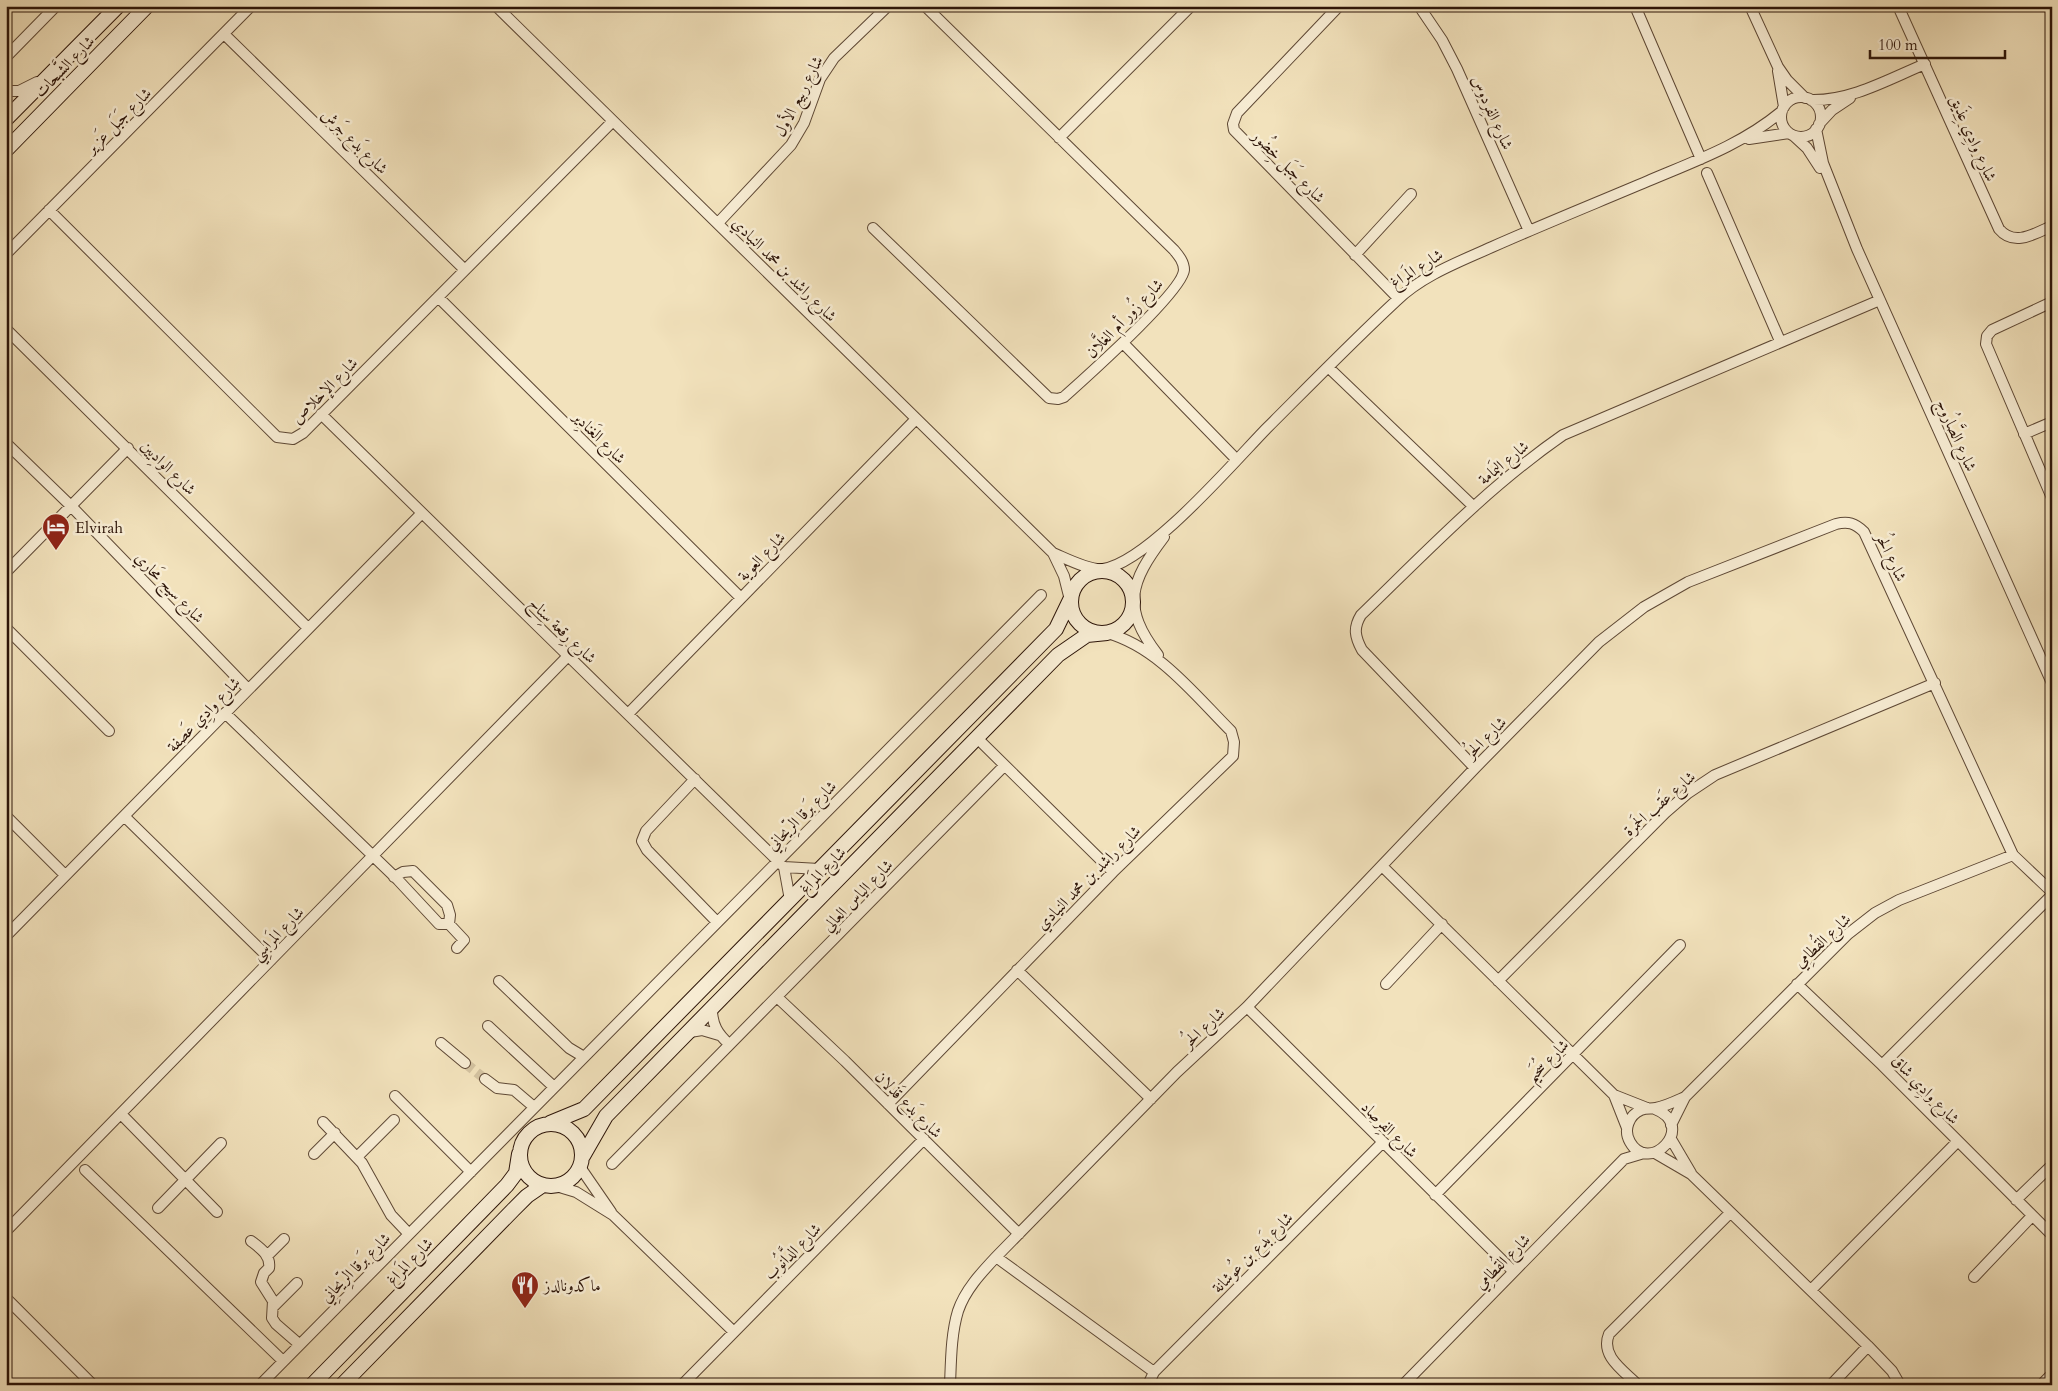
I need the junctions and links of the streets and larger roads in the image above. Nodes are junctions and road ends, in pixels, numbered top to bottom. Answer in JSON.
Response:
{"nodes":[{"id":1,"x":56,"y":6,"type":"edge"},
{"id":2,"x":118,"y":6,"type":"edge"},
{"id":3,"x":147,"y":6,"type":"edge"},
{"id":4,"x":251,"y":6,"type":"edge"},
{"id":5,"x":496,"y":6,"type":"edge"},
{"id":6,"x":888,"y":6,"type":"edge"},
{"id":7,"x":925,"y":6,"type":"edge"},
{"id":8,"x":1191,"y":6,"type":"edge"},
{"id":9,"x":1339,"y":6,"type":"edge"},
{"id":10,"x":1635,"y":6,"type":"edge"},
{"id":11,"x":1750,"y":6,"type":"edge"},
{"id":12,"x":1898,"y":6,"type":"edge"},
{"id":13,"x":1419,"y":7,"type":"edge"},
{"id":14,"x":224,"y":34,"type":"junction"},
{"id":15,"x":6,"y":57,"type":"edge"},
{"id":16,"x":1925,"y":64,"type":"junction"},
{"id":17,"x":1778,"y":67,"type":"junction"},
{"id":18,"x":50,"y":74,"type":"junction"},
{"id":19,"x":6,"y":91,"type":"edge"},
{"id":20,"x":1862,"y":91,"type":"junction"},
{"id":21,"x":1808,"y":99,"type":"junction"},
{"id":22,"x":1782,"y":109,"type":"junction"},
{"id":23,"x":6,"y":119,"type":"edge"},
{"id":24,"x":613,"y":121,"type":"junction"},
{"id":25,"x":1818,"y":127,"type":"junction"},
{"id":26,"x":1791,"y":135,"type":"junction"},
{"id":27,"x":1059,"y":138,"type":"junction"},
{"id":28,"x":1743,"y":140,"type":"junction"},
{"id":29,"x":6,"y":150,"type":"edge"},
{"id":30,"x":1701,"y":159,"type":"junction"},
{"id":31,"x":1707,"y":173,"type":"dead end"},
{"id":32,"x":1411,"y":194,"type":"dead end"},
{"id":33,"x":1836,"y":198,"type":"junction"},
{"id":34,"x":49,"y":210,"type":"junction"},
{"id":35,"x":718,"y":223,"type":"junction"},
{"id":36,"x":2052,"y":226,"type":"edge"},
{"id":37,"x":872,"y":228,"type":"dead end"},
{"id":38,"x":1529,"y":231,"type":"junction"},
{"id":39,"x":6,"y":254,"type":"edge"},
{"id":40,"x":1355,"y":255,"type":"junction"},
{"id":41,"x":465,"y":270,"type":"junction"},
{"id":42,"x":438,"y":297,"type":"junction"},
{"id":43,"x":1398,"y":298,"type":"junction"},
{"id":44,"x":1880,"y":300,"type":"junction"},
{"id":45,"x":2052,"y":302,"type":"edge"},
{"id":46,"x":6,"y":329,"type":"edge"},
{"id":47,"x":1780,"y":341,"type":"junction"},
{"id":48,"x":1123,"y":343,"type":"junction"},
{"id":49,"x":1328,"y":367,"type":"junction"},
{"id":50,"x":321,"y":414,"type":"junction"},
{"id":51,"x":916,"y":419,"type":"junction"},
{"id":52,"x":2052,"y":422,"type":"edge"},
{"id":53,"x":2024,"y":434,"type":"junction"},
{"id":54,"x":6,"y":443,"type":"edge"},
{"id":55,"x":128,"y":448,"type":"junction"},
{"id":56,"x":1236,"y":459,"type":"junction"},
{"id":57,"x":2052,"y":498,"type":"edge"},
{"id":58,"x":71,"y":506,"type":"junction"},
{"id":59,"x":1473,"y":506,"type":"junction"},
{"id":60,"x":422,"y":513,"type":"junction"},
{"id":61,"x":1175,"y":522,"type":"junction"},
{"id":62,"x":1053,"y":553,"type":"junction"},
{"id":63,"x":1102,"y":570,"type":"junction"},
{"id":64,"x":6,"y":572,"type":"edge"},
{"id":65,"x":1040,"y":595,"type":"dead end"},
{"id":66,"x":741,"y":598,"type":"junction"},
{"id":67,"x":1070,"y":600,"type":"junction"},
{"id":68,"x":1134,"y":604,"type":"junction"},
{"id":69,"x":6,"y":628,"type":"edge"},
{"id":70,"x":308,"y":628,"type":"junction"},
{"id":71,"x":1107,"y":633,"type":"junction"},
{"id":72,"x":568,"y":656,"type":"junction"},
{"id":73,"x":1168,"y":668,"type":"junction"},
{"id":74,"x":1935,"y":683,"type":"junction"},
{"id":75,"x":2052,"y":683,"type":"edge"},
{"id":76,"x":248,"y":689,"type":"junction"},
{"id":77,"x":225,"y":713,"type":"junction"},
{"id":78,"x":628,"y":714,"type":"junction"},
{"id":79,"x":109,"y":731,"type":"dead end"},
{"id":80,"x":976,"y":737,"type":"junction"},
{"id":81,"x":1004,"y":766,"type":"junction"},
{"id":82,"x":1475,"y":768,"type":"junction"},
{"id":83,"x":695,"y":780,"type":"junction"},
{"id":84,"x":6,"y":816,"type":"edge"},
{"id":85,"x":124,"y":816,"type":"junction"},
{"id":86,"x":2013,"y":855,"type":"junction"},
{"id":87,"x":372,"y":856,"type":"junction"},
{"id":88,"x":781,"y":864,"type":"junction"},
{"id":89,"x":1382,"y":866,"type":"junction"},
{"id":90,"x":818,"y":869,"type":"junction"},
{"id":91,"x":1112,"y":872,"type":"junction"},
{"id":92,"x":65,"y":875,"type":"junction"},
{"id":93,"x":394,"y":877,"type":"junction"},
{"id":94,"x":2052,"y":894,"type":"edge"},
{"id":95,"x":790,"y":900,"type":"junction"},
{"id":96,"x":717,"y":922,"type":"junction"},
{"id":97,"x":449,"y":924,"type":"junction"},
{"id":98,"x":1442,"y":924,"type":"junction"},
{"id":99,"x":6,"y":936,"type":"edge"},
{"id":100,"x":1680,"y":945,"type":"dead end"},
{"id":101,"x":457,"y":948,"type":"dead end"},
{"id":102,"x":271,"y":960,"type":"junction"},
{"id":103,"x":1017,"y":970,"type":"junction"},
{"id":104,"x":499,"y":981,"type":"dead end"},
{"id":105,"x":1498,"y":981,"type":"junction"},
{"id":106,"x":1386,"y":984,"type":"dead end"},
{"id":107,"x":1797,"y":984,"type":"junction"},
{"id":108,"x":777,"y":997,"type":"junction"},
{"id":109,"x":1246,"y":1007,"type":"junction"},
{"id":110,"x":712,"y":1009,"type":"junction"},
{"id":111,"x":488,"y":1026,"type":"dead end"},
{"id":112,"x":690,"y":1032,"type":"junction"},
{"id":113,"x":719,"y":1035,"type":"junction"},
{"id":114,"x":441,"y":1043,"type":"dead end"},
{"id":115,"x":729,"y":1044,"type":"junction"},
{"id":116,"x":1573,"y":1055,"type":"junction"},
{"id":117,"x":584,"y":1057,"type":"junction"},
{"id":118,"x":465,"y":1062,"type":"tunnel mouth"},
{"id":119,"x":1882,"y":1065,"type":"junction"},
{"id":120,"x":485,"y":1079,"type":"tunnel mouth"},
{"id":121,"x":554,"y":1087,"type":"junction"},
{"id":122,"x":1614,"y":1095,"type":"junction"},
{"id":123,"x":396,"y":1096,"type":"dead end"},
{"id":124,"x":1685,"y":1097,"type":"junction"},
{"id":125,"x":1151,"y":1099,"type":"junction"},
{"id":126,"x":888,"y":1104,"type":"junction"},
{"id":127,"x":534,"y":1107,"type":"junction"},
{"id":128,"x":1651,"y":1108,"type":"junction"},
{"id":129,"x":121,"y":1114,"type":"junction"},
{"id":130,"x":394,"y":1120,"type":"dead end"},
{"id":131,"x":323,"y":1122,"type":"dead end"},
{"id":132,"x":550,"y":1123,"type":"junction"},
{"id":133,"x":1671,"y":1125,"type":"junction"},
{"id":134,"x":335,"y":1133,"type":"junction"},
{"id":135,"x":1628,"y":1133,"type":"junction"},
{"id":136,"x":924,"y":1139,"type":"junction"},
{"id":137,"x":1671,"y":1139,"type":"junction"},
{"id":138,"x":1957,"y":1142,"type":"junction"},
{"id":139,"x":221,"y":1143,"type":"dead end"},
{"id":140,"x":1382,"y":1143,"type":"junction"},
{"id":141,"x":1644,"y":1152,"type":"junction"},
{"id":142,"x":1655,"y":1152,"type":"junction"},
{"id":143,"x":314,"y":1154,"type":"dead end"},
{"id":144,"x":519,"y":1154,"type":"junction"},
{"id":145,"x":357,"y":1156,"type":"junction"},
{"id":146,"x":1624,"y":1159,"type":"junction"},
{"id":147,"x":582,"y":1162,"type":"junction"},
{"id":148,"x":612,"y":1164,"type":"dead end"},
{"id":149,"x":2052,"y":1165,"type":"edge"},
{"id":150,"x":85,"y":1170,"type":"dead end"},
{"id":151,"x":471,"y":1172,"type":"junction"},
{"id":152,"x":1691,"y":1174,"type":"junction"},
{"id":153,"x":185,"y":1180,"type":"junction"},
{"id":154,"x":550,"y":1186,"type":"junction"},
{"id":155,"x":1435,"y":1195,"type":"junction"},
{"id":156,"x":2016,"y":1200,"type":"junction"},
{"id":157,"x":158,"y":1208,"type":"dead end"},
{"id":158,"x":217,"y":1212,"type":"dead end"},
{"id":159,"x":1730,"y":1213,"type":"junction"},
{"id":160,"x":613,"y":1215,"type":"junction"},
{"id":161,"x":2032,"y":1216,"type":"junction"},
{"id":162,"x":6,"y":1231,"type":"edge"},
{"id":163,"x":410,"y":1234,"type":"junction"},
{"id":164,"x":1019,"y":1234,"type":"junction"},
{"id":165,"x":2052,"y":1235,"type":"edge"},
{"id":166,"x":284,"y":1239,"type":"dead end"},
{"id":167,"x":251,"y":1241,"type":"dead end"},
{"id":168,"x":267,"y":1256,"type":"junction"},
{"id":169,"x":996,"y":1257,"type":"junction"},
{"id":170,"x":1513,"y":1271,"type":"junction"},
{"id":171,"x":1974,"y":1276,"type":"dead end"},
{"id":172,"x":297,"y":1283,"type":"dead end"},
{"id":173,"x":1811,"y":1290,"type":"junction"},
{"id":174,"x":6,"y":1298,"type":"edge"},
{"id":175,"x":273,"y":1307,"type":"junction"},
{"id":176,"x":734,"y":1332,"type":"junction"},
{"id":177,"x":299,"y":1344,"type":"junction"},
{"id":178,"x":1868,"y":1346,"type":"junction"},
{"id":179,"x":283,"y":1361,"type":"junction"},
{"id":180,"x":1154,"y":1372,"type":"junction"},
{"id":181,"x":2052,"y":1374,"type":"edge"},
{"id":182,"x":93,"y":1385,"type":"edge"},
{"id":183,"x":260,"y":1385,"type":"edge"},
{"id":184,"x":312,"y":1385,"type":"edge"},
{"id":185,"x":342,"y":1385,"type":"edge"},
{"id":186,"x":682,"y":1385,"type":"edge"},
{"id":187,"x":950,"y":1385,"type":"edge"},
{"id":188,"x":1148,"y":1385,"type":"edge"},
{"id":189,"x":1403,"y":1385,"type":"edge"},
{"id":190,"x":1638,"y":1385,"type":"edge"},
{"id":191,"x":1831,"y":1385,"type":"edge"},
{"id":192,"x":1900,"y":1385,"type":"edge"},
{"id":193,"x":2041,"y":1385,"type":"edge"}],
"edges":[{"from":1,"to":15,"type":"street"},
{"from":2,"to":18,"type":"street","name":"شارع الشَّبحات"},
{"from":3,"to":29,"type":"street","name":"شارع الشَّبحات"},
{"from":4,"to":14,"type":"street","name":"شارع جَبَل عَزير"},
{"from":5,"to":24,"type":"street","name":"شارع راشد بن محمد النيادي"},
{"from":6,"to":35,"type":"street","name":"شارع ربيع الأول"},
{"from":7,"to":27,"type":"street","name":"شارع زُور أم الغلَّان"},
{"from":8,"to":27,"type":"street"},
{"from":9,"to":40,"type":"street","name":"شارع جَبَل خِضُور"},
{"from":10,"to":30,"type":"street"},
{"from":11,"to":17,"type":"street"},
{"from":12,"to":16,"type":"street","name":"شارع وادِي عِذَيق"},
{"from":13,"to":38,"type":"street","name":"شارع الفِردوس"},
{"from":14,"to":34,"type":"street","name":"شارع جَبَل عَزير"},
{"from":14,"to":41,"type":"street","name":"شارع بَدع جَرش"},
{"from":16,"to":20,"type":"street"},
{"from":16,"to":36,"type":"street","name":"شارع وادِي عِذَيق"},
{"from":17,"to":21,"type":"street"},
{"from":17,"to":22,"type":"street"},
{"from":18,"to":19,"type":"street"},
{"from":18,"to":23,"type":"street","name":"شارع الشَّبحات"},
{"from":20,"to":21,"type":"street"},
{"from":20,"to":25,"type":"street"},
{"from":21,"to":22,"type":"street"},
{"from":21,"to":25,"type":"street"},
{"from":22,"to":26,"type":"street"},
{"from":22,"to":28,"type":"street","name":"شارع المَراغ"},
{"from":24,"to":35,"type":"street","name":"شارع راشد بن محمد النيادي"},
{"from":24,"to":41,"type":"street","name":"شارع الإخلاص"},
{"from":25,"to":26,"type":"street"},
{"from":25,"to":33,"type":"street","name":"شارع الصَّارُوج"},
{"from":26,"to":28,"type":"street","name":"شارع المَراغ"},
{"from":26,"to":33,"type":"street","name":"شارع الصَّارُوج"},
{"from":27,"to":48,"type":"street","name":"شارع زُور أم الغلَّان"},
{"from":28,"to":30,"type":"street","name":"شارع المَراغ"},
{"from":30,"to":38,"type":"street","name":"شارع المَراغ"},
{"from":31,"to":47,"type":"street"},
{"from":32,"to":40,"type":"street"},
{"from":33,"to":44,"type":"street","name":"شارع الصَّارُوج"},
{"from":34,"to":39,"type":"street","name":"شارع جَبَل عَزير"},
{"from":34,"to":50,"type":"street","name":"شارع الإخلاص"},
{"from":35,"to":51,"type":"street","name":"شارع راشد بن محمد النيادي"},
{"from":37,"to":48,"type":"street","name":"شارع زُور أم الغلَّان"},
{"from":38,"to":43,"type":"street","name":"شارع المَراغ"},
{"from":40,"to":43,"type":"street","name":"شارع جَبَل خِضُور"},
{"from":41,"to":42,"type":"street","name":"شارع الإخلاص"},
{"from":42,"to":50,"type":"street","name":"شارع الإخلاص"},
{"from":42,"to":66,"type":"street","name":"شارع الغَنادِير"},
{"from":43,"to":49,"type":"street","name":"شارع المَراغ"},
{"from":44,"to":47,"type":"street","name":"شارع اليَمامة"},
{"from":44,"to":75,"type":"street","name":"شارع الصَّارُوج"},
{"from":45,"to":53,"type":"street"},
{"from":46,"to":55,"type":"street","name":"شارع الوادِيين"},
{"from":47,"to":59,"type":"street","name":"شارع اليَمامة"},
{"from":48,"to":56,"type":"street"},
{"from":49,"to":56,"type":"street","name":"شارع المَراغ"},
{"from":49,"to":59,"type":"street"},
{"from":50,"to":60,"type":"street","name":"شارع رِقعة سِناح"},
{"from":51,"to":62,"type":"street","name":"شارع راشد بن محمد النيادي"},
{"from":51,"to":66,"type":"street","name":"شارع العوية"},
{"from":52,"to":53,"type":"street"},
{"from":53,"to":57,"type":"street"},
{"from":54,"to":58,"type":"street","name":"شارع سيح مَحاري"},
{"from":55,"to":58,"type":"street"},
{"from":55,"to":70,"type":"street","name":"شارع الوادِيين"},
{"from":56,"to":61,"type":"street","name":"شارع المَراغ"},
{"from":58,"to":64,"type":"street"},
{"from":58,"to":76,"type":"street","name":"شارع سيح مَحاري"},
{"from":59,"to":82,"type":"street","name":"شارع اليَمامة"},
{"from":60,"to":70,"type":"street","name":"شارع وادِي عَصفة"},
{"from":60,"to":72,"type":"street","name":"شارع رِقعة سِناح"},
{"from":61,"to":63,"type":"street","name":"شارع المَراغ"},
{"from":61,"to":68,"type":"street","name":"شارع المَراغ"},
{"from":62,"to":63,"type":"street","name":"شارع راشد بن محمد النيادي"},
{"from":62,"to":67,"type":"street","name":"شارع راشد بن محمد النيادي"},
{"from":63,"to":67,"type":"street"},
{"from":63,"to":68,"type":"street"},
{"from":65,"to":88,"type":"street","name":"شارع بَرقا الرِّيحانِي"},
{"from":66,"to":78,"type":"street","name":"شارع العوية"},
{"from":67,"to":71,"type":"street"},
{"from":67,"to":90,"type":"street","name":"شارع المَراغ"},
{"from":68,"to":71,"type":"street"},
{"from":68,"to":73,"type":"street","name":"شارع راشد بن محمد النيادي"},
{"from":69,"to":79,"type":"street"},
{"from":70,"to":76,"type":"street","name":"شارع وادِي عَصفة"},
{"from":71,"to":73,"type":"street","name":"شارع راشد بن محمد النيادي"},
{"from":71,"to":80,"type":"street","name":"شارع المَراغ"},
{"from":72,"to":78,"type":"street","name":"شارع رِقعة سِناح"},
{"from":72,"to":87,"type":"street","name":"شارع المَراسِي"},
{"from":73,"to":91,"type":"street","name":"شارع راشد بن محمد النيادي"},
{"from":74,"to":82,"type":"street","name":"شارع الحُر"},
{"from":74,"to":86,"type":"street","name":"شارع الحُر"},
{"from":74,"to":105,"type":"street","name":"شارع عَقب الحَمرة"},
{"from":76,"to":77,"type":"street","name":"شارع وادِي عَصفة"},
{"from":77,"to":85,"type":"street","name":"شارع وادِي عَصفة"},
{"from":77,"to":87,"type":"street"},
{"from":78,"to":83,"type":"street","name":"شارع رِقعة سِناح"},
{"from":80,"to":81,"type":"street"},
{"from":80,"to":110,"type":"street","name":"شارع المَراغ"},
{"from":81,"to":91,"type":"street"},
{"from":81,"to":108,"type":"street","name":"شارع الياس العالِي"},
{"from":82,"to":89,"type":"street","name":"شارع الحُر"},
{"from":83,"to":88,"type":"street","name":"شارع رِقعة سِناح"},
{"from":83,"to":96,"type":"street"},
{"from":84,"to":92,"type":"street"},
{"from":85,"to":92,"type":"street","name":"شارع وادِي عَصفة"},
{"from":85,"to":102,"type":"street"},
{"from":86,"to":94,"type":"street","name":"شارع الحُر"},
{"from":86,"to":107,"type":"street","name":"شارع القُطامِي"},
{"from":87,"to":93,"type":"street"},
{"from":87,"to":102,"type":"street","name":"شارع المَراسِي"},
{"from":88,"to":90,"type":"street"},
{"from":88,"to":95,"type":"street"},
{"from":88,"to":96,"type":"street","name":"شارع بَرقا الرِّيحانِي"},
{"from":89,"to":98,"type":"street"},
{"from":89,"to":109,"type":"street","name":"شارع الحُر"},
{"from":90,"to":95,"type":"street","name":"شارع المَراغ"},
{"from":91,"to":103,"type":"street","name":"شارع راشد بن محمد النيادي"},
{"from":92,"to":99,"type":"street","name":"شارع وادِي عَصفة"},
{"from":93,"to":97,"type":"street"},
{"from":93,"to":97,"type":"street"},
{"from":94,"to":119,"type":"street"},
{"from":95,"to":132,"type":"street","name":"شارع المَراغ"},
{"from":96,"to":117,"type":"street","name":"شارع بَرقا الرِّيحانِي"},
{"from":97,"to":101,"type":"street"},
{"from":98,"to":105,"type":"street"},
{"from":98,"to":106,"type":"street"},
{"from":100,"to":116,"type":"street","name":"شارع سُحَيم"},
{"from":102,"to":129,"type":"street","name":"شارع المَراسِي"},
{"from":103,"to":125,"type":"street"},
{"from":103,"to":126,"type":"street","name":"شارع راشد بن محمد النيادي"},
{"from":104,"to":117,"type":"street"},
{"from":105,"to":116,"type":"street"},
{"from":107,"to":119,"type":"street","name":"شارع وادِي شاق"},
{"from":107,"to":124,"type":"street","name":"شارع القُطامِي"},
{"from":108,"to":115,"type":"street","name":"شارع الياس العالِي"},
{"from":108,"to":126,"type":"street","name":"شارع بَدع قَذلان"},
{"from":109,"to":125,"type":"street","name":"شارع الحُر"},
{"from":109,"to":140,"type":"street","name":"شارع الفِرصاد"},
{"from":110,"to":112,"type":"street","name":"شارع المَراغ"},
{"from":110,"to":113,"type":"street"},
{"from":111,"to":121,"type":"street"},
{"from":112,"to":113,"type":"street"},
{"from":112,"to":147,"type":"street","name":"شارع المَراغ"},
{"from":113,"to":115,"type":"street"},
{"from":114,"to":118,"type":"street"},
{"from":115,"to":148,"type":"street","name":"شارع الياس العالِي"},
{"from":116,"to":122,"type":"street"},
{"from":116,"to":155,"type":"street","name":"شارع سُحَيم"},
{"from":117,"to":121,"type":"street","name":"شارع بَرقا الرِّيحانِي"},
{"from":119,"to":138,"type":"street","name":"شارع وادِي شاق"},
{"from":120,"to":127,"type":"street"},
{"from":121,"to":127,"type":"street","name":"شارع بَرقا الرِّيحانِي"},
{"from":122,"to":128,"type":"street"},
{"from":122,"to":135,"type":"street"},
{"from":123,"to":151,"type":"street"},
{"from":124,"to":128,"type":"street","name":"شارع القُطامِي"},
{"from":124,"to":133,"type":"street","name":"شارع القُطامِي"},
{"from":125,"to":164,"type":"street","name":"شارع الحُر"},
{"from":126,"to":136,"type":"street","name":"شارع بَدع قَذلان"},
{"from":127,"to":151,"type":"street","name":"شارع بَرقا الرِّيحانِي"},
{"from":128,"to":133,"type":"street"},
{"from":128,"to":135,"type":"street"},
{"from":129,"to":153,"type":"street"},
{"from":129,"to":162,"type":"street","name":"شارع المَراسِي"},
{"from":130,"to":145,"type":"street"},
{"from":131,"to":134,"type":"street"},
{"from":132,"to":144,"type":"street"},
{"from":132,"to":147,"type":"street"},
{"from":133,"to":137,"type":"street"},
{"from":134,"to":143,"type":"street"},
{"from":134,"to":145,"type":"street"},
{"from":135,"to":141,"type":"street"},
{"from":135,"to":146,"type":"street"},
{"from":136,"to":164,"type":"street","name":"شارع بَدع قَذلان"},
{"from":136,"to":176,"type":"street","name":"شارع الدَّانُوب"},
{"from":137,"to":142,"type":"street"},
{"from":137,"to":152,"type":"street"},
{"from":138,"to":156,"type":"street","name":"شارع وادِي شاق"},
{"from":138,"to":173,"type":"street"},
{"from":139,"to":153,"type":"street"},
{"from":140,"to":155,"type":"street","name":"شارع الفِرصاد"},
{"from":140,"to":180,"type":"street","name":"شارع بَدع بن عُوشانة"},
{"from":141,"to":142,"type":"street"},
{"from":141,"to":146,"type":"street","name":"شارع القُطامِي"},
{"from":142,"to":152,"type":"street"},
{"from":144,"to":154,"type":"street"},
{"from":144,"to":184,"type":"street","name":"شارع المَراغ"},
{"from":145,"to":163,"type":"street"},
{"from":146,"to":170,"type":"street","name":"شارع القُطامِي"},
{"from":147,"to":154,"type":"street"},
{"from":147,"to":160,"type":"street"},
{"from":149,"to":156,"type":"street"},
{"from":150,"to":179,"type":"street"},
{"from":151,"to":163,"type":"street","name":"شارع بَرقا الرِّيحانِي"},
{"from":152,"to":159,"type":"street"},
{"from":153,"to":157,"type":"street"},
{"from":153,"to":158,"type":"street"},
{"from":154,"to":160,"type":"street"},
{"from":154,"to":185,"type":"street"},
{"from":155,"to":170,"type":"street","name":"شارع الفِرصاد"},
{"from":156,"to":161,"type":"street","name":"شارع وادِي شاق"},
{"from":159,"to":173,"type":"street"},
{"from":159,"to":190,"type":"street"},
{"from":160,"to":176,"type":"street"},
{"from":161,"to":165,"type":"street","name":"شارع وادِي شاق"},
{"from":161,"to":171,"type":"street"},
{"from":163,"to":177,"type":"street","name":"شارع بَرقا الرِّيحانِي"},
{"from":164,"to":169,"type":"street","name":"شارع الحُر"},
{"from":166,"to":168,"type":"street"},
{"from":167,"to":168,"type":"street"},
{"from":168,"to":175,"type":"street"},
{"from":169,"to":180,"type":"street"},
{"from":169,"to":187,"type":"street","name":"شارع الحُر"},
{"from":170,"to":189,"type":"street","name":"شارع القُطامِي"},
{"from":172,"to":175,"type":"street"},
{"from":173,"to":178,"type":"street"},
{"from":174,"to":182,"type":"street"},
{"from":175,"to":177,"type":"street"},
{"from":176,"to":186,"type":"street","name":"شارع الدَّانُوب"},
{"from":177,"to":179,"type":"street","name":"شارع بَرقا الرِّيحانِي"},
{"from":178,"to":191,"type":"street"},
{"from":178,"to":192,"type":"street"},
{"from":179,"to":183,"type":"street","name":"شارع بَرقا الرِّيحانِي"},
{"from":180,"to":188,"type":"street","name":"شارع بَدع بن عُوشانة"},
{"from":181,"to":193,"type":"street"}]}
